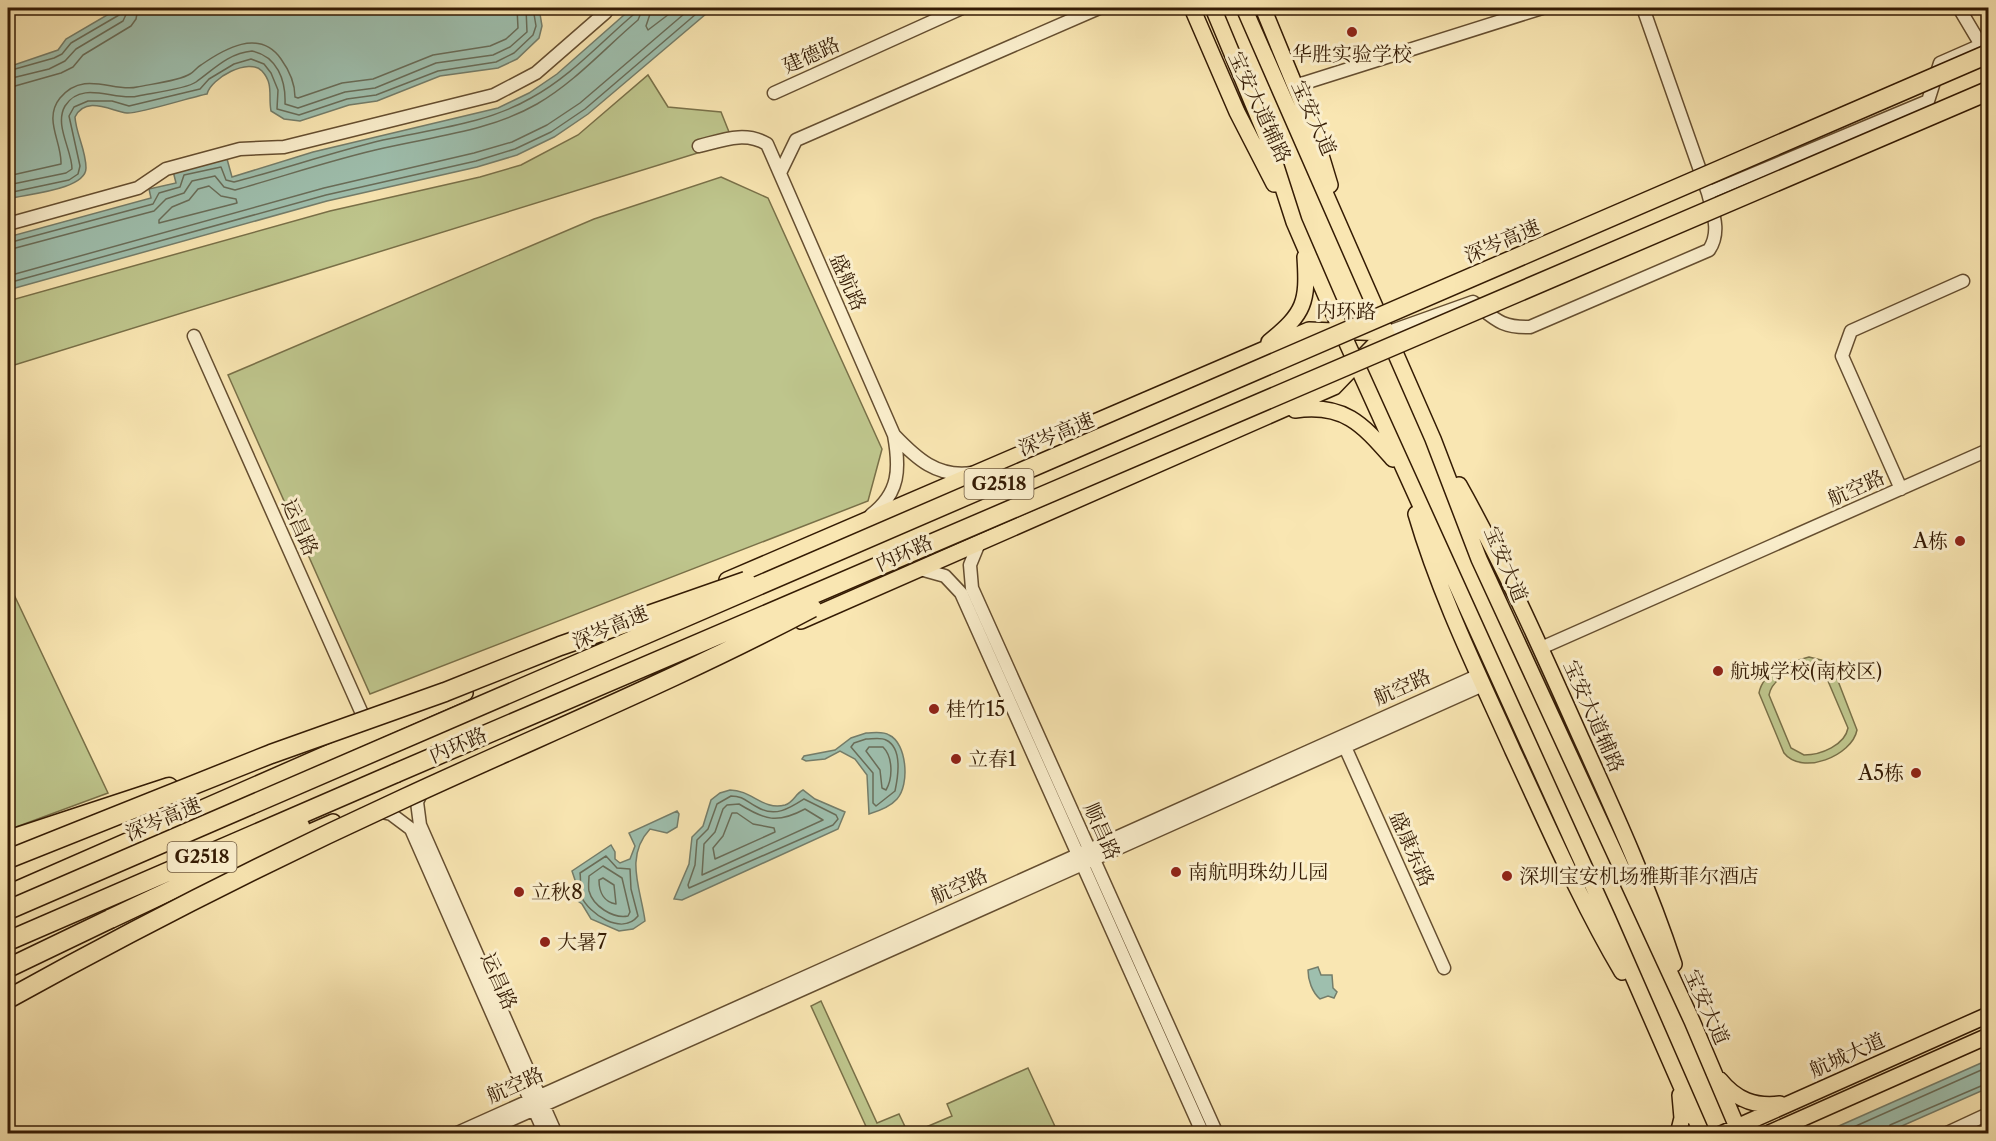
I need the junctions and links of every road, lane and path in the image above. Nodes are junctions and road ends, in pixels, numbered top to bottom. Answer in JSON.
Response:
{"nodes":[{"id":1,"x":962,"y":8,"type":"edge"},
{"id":2,"x":1099,"y":8,"type":"edge"},
{"id":3,"x":1192,"y":8,"type":"edge"},
{"id":4,"x":1213,"y":8,"type":"edge"},
{"id":5,"x":1244,"y":8,"type":"edge"},
{"id":6,"x":1263,"y":8,"type":"edge"},
{"id":7,"x":1542,"y":8,"type":"edge"},
{"id":8,"x":1642,"y":8,"type":"edge"},
{"id":9,"x":1959,"y":8,"type":"edge"},
{"id":10,"x":606,"y":12,"type":"dead end"},
{"id":11,"x":1985,"y":50,"type":"edge"},
{"id":12,"x":1989,"y":59,"type":"edge"},
{"id":13,"x":1295,"y":86,"type":"junction"},
{"id":14,"x":1989,"y":91,"type":"edge"},
{"id":15,"x":774,"y":93,"type":"dead end"},
{"id":16,"x":699,"y":146,"type":"dead end"},
{"id":17,"x":780,"y":173,"type":"junction"},
{"id":18,"x":1708,"y":193,"type":"junction"},
{"id":19,"x":1294,"y":222,"type":"junction"},
{"id":20,"x":8,"y":224,"type":"edge"},
{"id":21,"x":1344,"y":234,"type":"junction"},
{"id":22,"x":1304,"y":246,"type":"junction"},
{"id":23,"x":1963,"y":281,"type":"dead end"},
{"id":24,"x":1341,"y":332,"type":"junction"},
{"id":25,"x":1386,"y":333,"type":"junction"},
{"id":26,"x":194,"y":336,"type":"dead end"},
{"id":27,"x":1255,"y":353,"type":"junction"},
{"id":28,"x":1356,"y":365,"type":"junction"},
{"id":29,"x":1276,"y":414,"type":"junction"},
{"id":30,"x":894,"y":435,"type":"junction"},
{"id":31,"x":1433,"y":439,"type":"junction"},
{"id":32,"x":1989,"y":450,"type":"edge"},
{"id":33,"x":1403,"y":470,"type":"junction"},
{"id":34,"x":980,"y":471,"type":"junction"},
{"id":35,"x":1901,"y":489,"type":"junction"},
{"id":36,"x":863,"y":521,"type":"junction"},
{"id":37,"x":895,"y":529,"type":"junction"},
{"id":38,"x":979,"y":543,"type":"junction"},
{"id":39,"x":926,"y":548,"type":"junction"},
{"id":40,"x":920,"y":569,"type":"junction"},
{"id":41,"x":1540,"y":648,"type":"junction"},
{"id":42,"x":1481,"y":680,"type":"junction"},
{"id":43,"x":371,"y":734,"type":"junction"},
{"id":44,"x":1345,"y":747,"type":"junction"},
{"id":45,"x":271,"y":754,"type":"junction"},
{"id":46,"x":396,"y":773,"type":"junction"},
{"id":47,"x":429,"y":781,"type":"junction"},
{"id":48,"x":360,"y":810,"type":"junction"},
{"id":49,"x":8,"y":840,"type":"edge"},
{"id":50,"x":1085,"y":856,"type":"junction"},
{"id":51,"x":8,"y":860,"type":"edge"},
{"id":52,"x":8,"y":893,"type":"edge"},
{"id":53,"x":8,"y":910,"type":"edge"},
{"id":54,"x":8,"y":941,"type":"edge"},
{"id":55,"x":8,"y":966,"type":"edge"},
{"id":56,"x":1444,"y":968,"type":"dead end"},
{"id":57,"x":8,"y":999,"type":"edge"},
{"id":58,"x":1989,"y":1015,"type":"edge"},
{"id":59,"x":1692,"y":1021,"type":"junction"},
{"id":60,"x":1653,"y":1024,"type":"junction"},
{"id":61,"x":1989,"y":1036,"type":"edge"},
{"id":62,"x":1711,"y":1068,"type":"junction"},
{"id":63,"x":1676,"y":1077,"type":"junction"},
{"id":64,"x":537,"y":1102,"type":"junction"},
{"id":65,"x":1792,"y":1103,"type":"junction"},
{"id":66,"x":1989,"y":1114,"type":"edge"},
{"id":67,"x":1800,"y":1119,"type":"junction"},
{"id":68,"x":1738,"y":1130,"type":"edge"},
{"id":69,"x":455,"y":1134,"type":"edge"},
{"id":70,"x":479,"y":1134,"type":"edge"},
{"id":71,"x":545,"y":1134,"type":"edge"},
{"id":72,"x":556,"y":1134,"type":"edge"},
{"id":73,"x":1203,"y":1134,"type":"edge"},
{"id":74,"x":1216,"y":1134,"type":"edge"},
{"id":75,"x":1678,"y":1134,"type":"edge"},
{"id":76,"x":1702,"y":1134,"type":"edge"},
{"id":77,"x":1721,"y":1134,"type":"edge"},
{"id":78,"x":1767,"y":1134,"type":"edge"},
{"id":79,"x":1780,"y":1134,"type":"edge"},
{"id":80,"x":1945,"y":1134,"type":"edge"}],
"edges":[{"from":1,"to":15,"type":"street","name":"建德路"},
{"from":2,"to":17,"type":"street"},
{"from":3,"to":19,"type":"main road","name":"宝安大道辅路"},
{"from":4,"to":19,"type":"main road"},
{"from":5,"to":21,"type":"main road","name":"宝安大道"},
{"from":6,"to":13,"type":"main road","name":"宝安大道辅路"},
{"from":7,"to":13,"type":"street"},
{"from":8,"to":18,"type":"street"},
{"from":9,"to":11,"type":"street"},
{"from":10,"to":20,"type":"street"},
{"from":11,"to":12,"type":"street"},
{"from":11,"to":18,"type":"street"},
{"from":11,"to":37,"type":"highway","name":"深岑高速","number":"G2518","bridge":true},
{"from":13,"to":21,"type":"main road","name":"宝安大道辅路"},
{"from":14,"to":39,"type":"highway","number":"G2518","bridge":true},
{"from":16,"to":17,"type":"street","name":"盛航路"},
{"from":17,"to":30,"type":"street","name":"盛航路"},
{"from":18,"to":25,"type":"street"},
{"from":19,"to":22,"type":"main road"},
{"from":21,"to":25,"type":"main road","name":"宝安大道"},
{"from":22,"to":24,"type":"main road"},
{"from":22,"to":27,"type":"main road"},
{"from":23,"to":35,"type":"street"},
{"from":24,"to":25,"type":"main road","name":"内环路"},
{"from":24,"to":27,"type":"main road","name":"内环路"},
{"from":24,"to":28,"type":"main road"},
{"from":25,"to":28,"type":"main road","name":"内环路"},
{"from":25,"to":31,"type":"main road","name":"宝安大道"},
{"from":26,"to":43,"type":"street","name":"运昌路"},
{"from":27,"to":34,"type":"main road","name":"内环路"},
{"from":28,"to":29,"type":"main road","name":"内环路"},
{"from":28,"to":33,"type":"main road"},
{"from":29,"to":33,"type":"main road"},
{"from":29,"to":38,"type":"main road","name":"内环路"},
{"from":30,"to":34,"type":"street"},
{"from":30,"to":36,"type":"street"},
{"from":31,"to":41,"type":"main road","name":"宝安大道辅路"},
{"from":31,"to":59,"type":"main road","name":"宝安大道"},
{"from":32,"to":35,"type":"street","name":"航空路"},
{"from":33,"to":42,"type":"main road"},
{"from":33,"to":60,"type":"main road"},
{"from":34,"to":36,"type":"main road","name":"内环路"},
{"from":35,"to":41,"type":"street","name":"航空路"},
{"from":36,"to":43,"type":"main road","name":"内环路"},
{"from":37,"to":45,"type":"highway","bridge":true},
{"from":37,"to":53,"type":"highway","name":"深岑高速","number":"G2518","bridge":true},
{"from":38,"to":40,"type":"main road","name":"内环路"},
{"from":38,"to":50,"type":"street","name":"顺昌路"},
{"from":39,"to":46,"type":"highway","number":"G2518","bridge":true},
{"from":39,"to":57,"type":"highway","bridge":true},
{"from":40,"to":47,"type":"main road","name":"内环路"},
{"from":40,"to":50,"type":"street","name":"顺昌路"},
{"from":41,"to":59,"type":"main road","name":"宝安大道辅路"},
{"from":42,"to":44,"type":"street","name":"航空路"},
{"from":42,"to":50,"type":"street","name":"航空路"},
{"from":42,"to":60,"type":"main road"},
{"from":43,"to":52,"type":"main road","name":"内环路"},
{"from":44,"to":50,"type":"street","name":"航空路"},
{"from":44,"to":56,"type":"street","name":"盛康东路"},
{"from":45,"to":49,"type":"highway","bridge":true},
{"from":45,"to":51,"type":"highway","bridge":true},
{"from":46,"to":54,"type":"highway","number":"G2518"},
{"from":46,"to":55,"type":"highway","bridge":true},
{"from":47,"to":48,"type":"main road","name":"内环路"},
{"from":47,"to":64,"type":"street","name":"运昌路"},
{"from":48,"to":55,"type":"main road","name":"内环路"},
{"from":48,"to":64,"type":"street","name":"运昌路"},
{"from":50,"to":64,"type":"street","name":"航空路"},
{"from":50,"to":73,"type":"street","name":"顺昌路"},
{"from":50,"to":74,"type":"street","name":"顺昌路"},
{"from":58,"to":65,"type":"main road","name":"航城大道"},
{"from":59,"to":62,"type":"main road","name":"宝安大道"},
{"from":60,"to":63,"type":"main road"},
{"from":61,"to":67,"type":"main road","name":"航城大道"},
{"from":62,"to":65,"type":"main road"},
{"from":62,"to":68,"type":"main road","name":"宝安大道"},
{"from":63,"to":75,"type":"main road"},
{"from":63,"to":76,"type":"main road"},
{"from":64,"to":69,"type":"street","name":"航空路"},
{"from":64,"to":70,"type":"street","name":"航空路"},
{"from":64,"to":71,"type":"street","name":"运昌路"},
{"from":64,"to":72,"type":"street","name":"运昌路"},
{"from":65,"to":68,"type":"main road","name":"航城大道"},
{"from":66,"to":80,"type":"street"},
{"from":67,"to":78,"type":"main road","name":"航城大道"},
{"from":67,"to":79,"type":"main road"},
{"from":68,"to":77,"type":"main road","name":"航城大道"}]}
